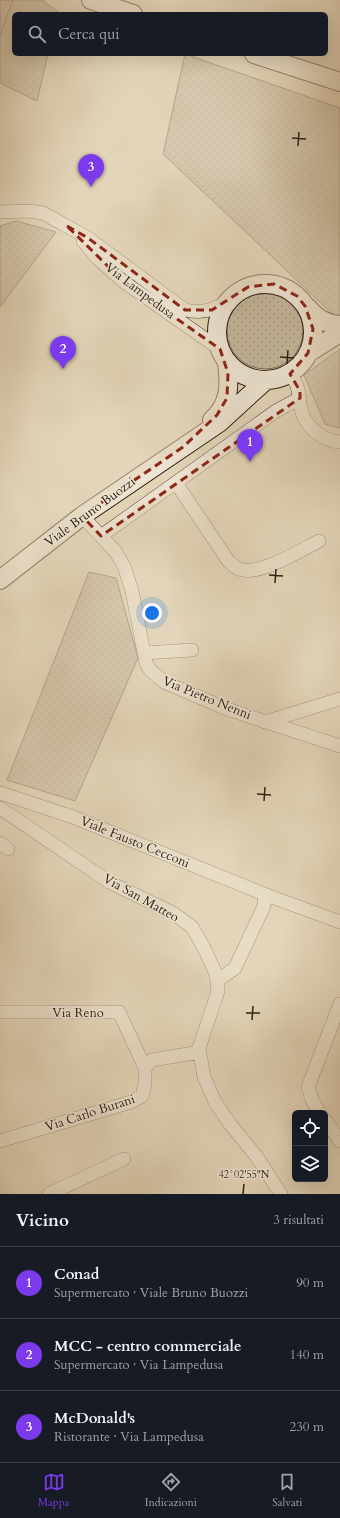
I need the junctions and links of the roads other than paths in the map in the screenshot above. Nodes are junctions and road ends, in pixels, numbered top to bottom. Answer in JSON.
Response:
{"nodes":[{"id":1,"x":91,"y":0,"type":"edge"},
{"id":2,"x":127,"y":12,"type":"edge"},
{"id":3,"x":260,"y":56,"type":"edge"},
{"id":4,"x":340,"y":82,"type":"edge"},
{"id":5,"x":0,"y":212,"type":"edge"},
{"id":6,"x":67,"y":226,"type":"junction"},
{"id":7,"x":227,"y":301,"type":"junction"},
{"id":8,"x":305,"y":306,"type":"junction"},
{"id":9,"x":340,"y":325,"type":"edge"},
{"id":10,"x":340,"y":333,"type":"edge"},
{"id":11,"x":308,"y":353,"type":"junction"},
{"id":12,"x":223,"y":356,"type":"junction"},
{"id":13,"x":290,"y":374,"type":"junction"},
{"id":14,"x":265,"y":381,"type":"junction"},
{"id":15,"x":300,"y":398,"type":"junction"},
{"id":16,"x":340,"y":442,"type":"edge"},
{"id":17,"x":183,"y":448,"type":"junction"},
{"id":18,"x":176,"y":483,"type":"junction"},
{"id":19,"x":82,"y":516,"type":"junction"},
{"id":20,"x":101,"y":536,"type":"junction"},
{"id":21,"x":319,"y":541,"type":"dead end"},
{"id":22,"x":0,"y":580,"type":"edge"},
{"id":23,"x":192,"y":650,"type":"dead end"},
{"id":24,"x":144,"y":653,"type":"junction"},
{"id":25,"x":340,"y":699,"type":"edge"},
{"id":26,"x":265,"y":722,"type":"junction"},
{"id":27,"x":340,"y":746,"type":"edge"},
{"id":28,"x":0,"y":792,"type":"edge"},
{"id":29,"x":0,"y":808,"type":"edge"},
{"id":30,"x":267,"y":895,"type":"junction"},
{"id":31,"x":340,"y":922,"type":"edge"},
{"id":32,"x":217,"y":981,"type":"junction"},
{"id":33,"x":340,"y":1004,"type":"edge"},
{"id":34,"x":0,"y":1012,"type":"edge"},
{"id":35,"x":200,"y":1052,"type":"junction"},
{"id":36,"x":145,"y":1068,"type":"junction"},
{"id":37,"x":318,"y":1110,"type":"edge"},
{"id":38,"x":328,"y":1124,"type":"edge"},
{"id":39,"x":0,"y":1141,"type":"edge"},
{"id":40,"x":340,"y":1141,"type":"edge"},
{"id":41,"x":124,"y":1159,"type":"dead end"},
{"id":42,"x":49,"y":1194,"type":"edge"},
{"id":43,"x":281,"y":1194,"type":"edge"}],
"edges":[{"from":1,"to":2,"type":"main road"},
{"from":3,"to":4,"type":"main road"},
{"from":5,"to":6,"type":"street","name":"Via Lampedusa"},
{"from":6,"to":7,"type":"street","name":"Via Lampedusa"},
{"from":6,"to":12,"type":"street","name":"Via Lampedusa"},
{"from":7,"to":8,"type":"main road"},
{"from":7,"to":12,"type":"main road"},
{"from":8,"to":9,"type":"main road"},
{"from":8,"to":11,"type":"main road"},
{"from":10,"to":11,"type":"main road"},
{"from":11,"to":13,"type":"main road"},
{"from":12,"to":14,"type":"main road"},
{"from":12,"to":17,"type":"main road","name":"Viale Bruno Buozzi"},
{"from":13,"to":14,"type":"main road"},
{"from":13,"to":15,"type":"street"},
{"from":14,"to":17,"type":"main road","name":"Viale Bruno Buozzi"},
{"from":15,"to":16,"type":"street"},
{"from":15,"to":18,"type":"street"},
{"from":17,"to":19,"type":"main road","name":"Viale Bruno Buozzi"},
{"from":18,"to":20,"type":"street"},
{"from":18,"to":21,"type":"street"},
{"from":19,"to":20,"type":"street","name":"Via Pietro Nenni"},
{"from":19,"to":22,"type":"main road","name":"Viale Bruno Buozzi"},
{"from":20,"to":24,"type":"street","name":"Via Pietro Nenni"},
{"from":23,"to":24,"type":"street"},
{"from":24,"to":26,"type":"street","name":"Via Pietro Nenni"},
{"from":25,"to":26,"type":"street"},
{"from":26,"to":27,"type":"street","name":"Via Pietro Nenni"},
{"from":28,"to":30,"type":"street","name":"Viale Fausto Cecconi"},
{"from":29,"to":32,"type":"street","name":"Via San Matteo"},
{"from":30,"to":31,"type":"street","name":"Viale Fausto Cecconi"},
{"from":30,"to":32,"type":"street"},
{"from":32,"to":35,"type":"street","name":"Via San Matteo"},
{"from":33,"to":37,"type":"street"},
{"from":34,"to":36,"type":"street","name":"Via Reno"},
{"from":35,"to":36,"type":"street"},
{"from":35,"to":43,"type":"street","name":"Via San Matteo"},
{"from":36,"to":39,"type":"street","name":"Via Carlo Burani"},
{"from":38,"to":40,"type":"street"},
{"from":41,"to":42,"type":"street"}]}
